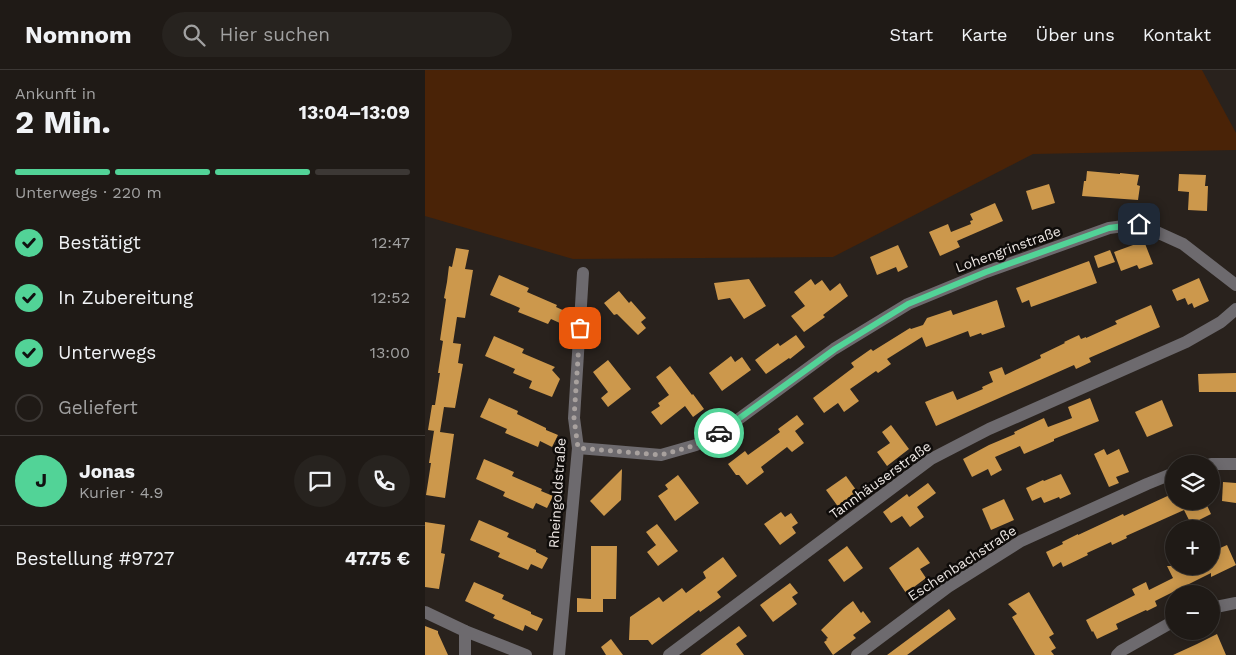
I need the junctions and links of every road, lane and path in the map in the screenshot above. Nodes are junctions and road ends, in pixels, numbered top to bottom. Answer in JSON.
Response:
{"nodes":[{"id":1,"x":583,"y":273,"type":"dead end"},
{"id":2,"x":1236,"y":285,"type":"edge"},
{"id":3,"x":1236,"y":309,"type":"edge"},
{"id":4,"x":578,"y":448,"type":"junction"},
{"id":5,"x":1220,"y":464,"type":"edge"},
{"id":6,"x":1236,"y":464,"type":"edge"},
{"id":7,"x":1165,"y":477,"type":"edge"},
{"id":8,"x":1236,"y":603,"type":"edge"},
{"id":9,"x":1220,"y":606,"type":"edge"},
{"id":10,"x":425,"y":612,"type":"edge"},
{"id":11,"x":1165,"y":626,"type":"edge"},
{"id":12,"x":465,"y":631,"type":"junction"},
{"id":13,"x":465,"y":655,"type":"edge"},
{"id":14,"x":526,"y":655,"type":"edge"},
{"id":15,"x":559,"y":655,"type":"edge"},
{"id":16,"x":669,"y":655,"type":"edge"},
{"id":17,"x":857,"y":655,"type":"edge"},
{"id":18,"x":1117,"y":655,"type":"edge"}],
"edges":[{"from":1,"to":4,"type":"street","name":"Rheingoldstraße"},
{"from":2,"to":4,"type":"street","name":"Lohengrinstraße"},
{"from":3,"to":16,"type":"street","name":"Tannhäuserstraße"},
{"from":4,"to":15,"type":"street","name":"Rheingoldstraße"},
{"from":5,"to":6,"type":"street"},
{"from":7,"to":17,"type":"street","name":"Eschenbachstraße"},
{"from":8,"to":9,"type":"street"},
{"from":10,"to":12,"type":"street"},
{"from":11,"to":18,"type":"street"},
{"from":12,"to":13,"type":"street"},
{"from":12,"to":14,"type":"street"}]}
